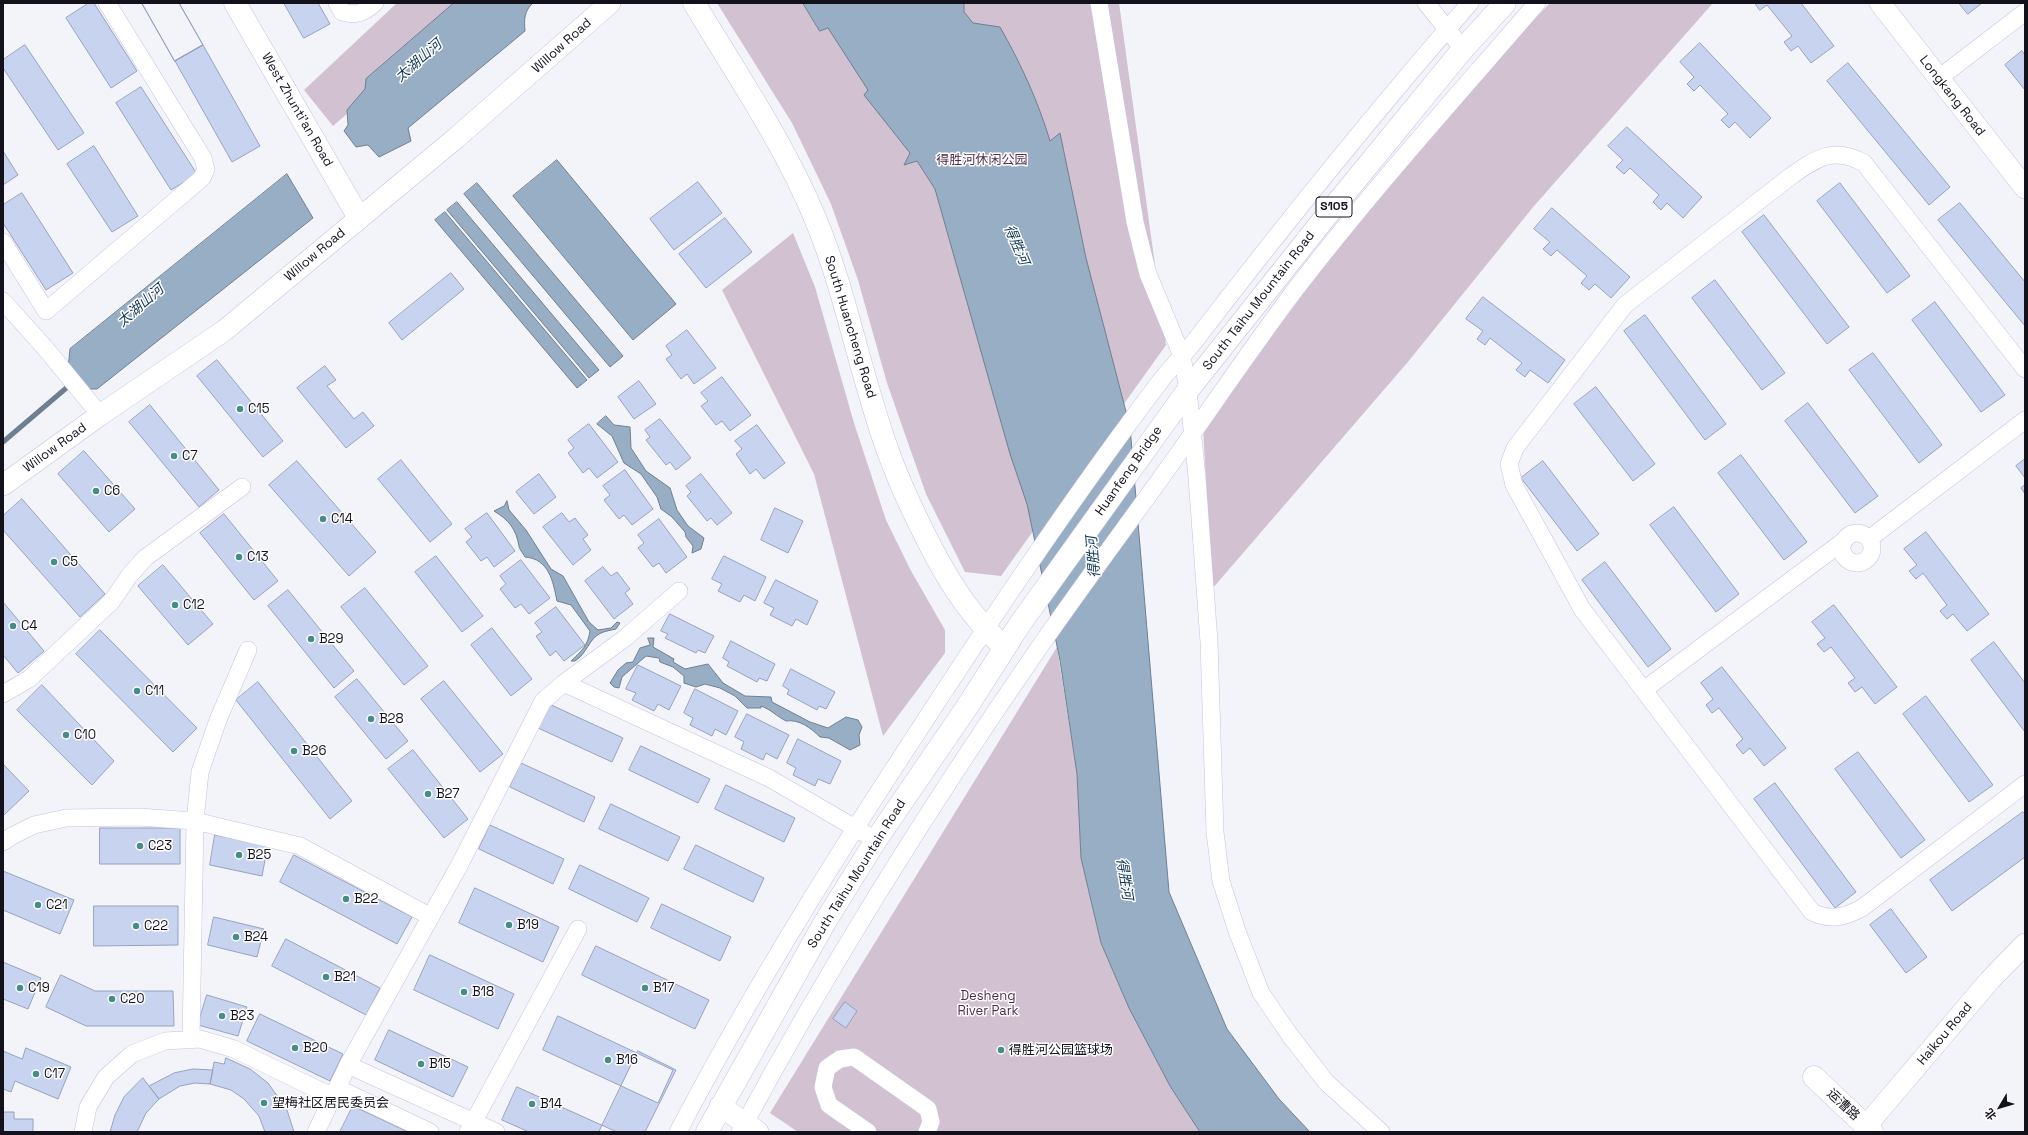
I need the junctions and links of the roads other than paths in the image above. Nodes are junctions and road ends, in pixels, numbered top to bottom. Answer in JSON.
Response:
{"nodes":[{"id":1,"x":107,"y":3,"type":"edge"},
{"id":2,"x":235,"y":3,"type":"edge"},
{"id":3,"x":337,"y":3,"type":"edge"},
{"id":4,"x":375,"y":3,"type":"edge"},
{"id":5,"x":610,"y":3,"type":"edge"},
{"id":6,"x":694,"y":3,"type":"edge"},
{"id":7,"x":1099,"y":3,"type":"edge"},
{"id":8,"x":1426,"y":3,"type":"edge"},
{"id":9,"x":1470,"y":3,"type":"edge"},
{"id":10,"x":1505,"y":3,"type":"edge"},
{"id":11,"x":1537,"y":3,"type":"edge"},
{"id":12,"x":1880,"y":3,"type":"edge"},
{"id":13,"x":2025,"y":12,"type":"edge"},
{"id":14,"x":1463,"y":49,"type":"junction"},
{"id":15,"x":1939,"y":78,"type":"junction"},
{"id":16,"x":2025,"y":188,"type":"edge"},
{"id":17,"x":359,"y":218,"type":"junction"},
{"id":18,"x":3,"y":242,"type":"edge"},
{"id":19,"x":3,"y":301,"type":"edge"},
{"id":20,"x":1182,"y":356,"type":"junction"},
{"id":21,"x":2025,"y":368,"type":"edge"},
{"id":22,"x":1188,"y":390,"type":"junction"},
{"id":23,"x":100,"y":415,"type":"junction"},
{"id":24,"x":1168,"y":416,"type":"joint"},
{"id":25,"x":2025,"y":420,"type":"edge"},
{"id":26,"x":1192,"y":433,"type":"junction"},
{"id":27,"x":3,"y":485,"type":"edge"},
{"id":28,"x":242,"y":487,"type":"dead end"},
{"id":29,"x":1869,"y":539,"type":"junction"},
{"id":30,"x":1845,"y":540,"type":"junction"},
{"id":31,"x":679,"y":591,"type":"dead end"},
{"id":32,"x":1020,"y":624,"type":"joint"},
{"id":33,"x":985,"y":630,"type":"junction"},
{"id":34,"x":1004,"y":648,"type":"junction"},
{"id":35,"x":248,"y":650,"type":"dead end"},
{"id":36,"x":564,"y":683,"type":"junction"},
{"id":37,"x":1645,"y":689,"type":"junction"},
{"id":38,"x":3,"y":694,"type":"edge"},
{"id":39,"x":2025,"y":784,"type":"edge"},
{"id":40,"x":195,"y":821,"type":"junction"},
{"id":41,"x":855,"y":828,"type":"junction"},
{"id":42,"x":876,"y":840,"type":"junction"},
{"id":43,"x":3,"y":842,"type":"edge"},
{"id":44,"x":431,"y":917,"type":"junction"},
{"id":45,"x":578,"y":930,"type":"dead end"},
{"id":46,"x":2025,"y":944,"type":"edge"},
{"id":47,"x":191,"y":1039,"type":"junction"},
{"id":48,"x":348,"y":1065,"type":"junction"},
{"id":49,"x":1814,"y":1077,"type":"dead end"},
{"id":50,"x":335,"y":1093,"type":"junction"},
{"id":51,"x":720,"y":1106,"type":"junction"},
{"id":52,"x":471,"y":1127,"type":"edge"},
{"id":53,"x":748,"y":1129,"type":"edge"},
{"id":54,"x":1869,"y":1129,"type":"edge"},
{"id":55,"x":83,"y":1132,"type":"edge"},
{"id":56,"x":316,"y":1132,"type":"edge"},
{"id":57,"x":430,"y":1132,"type":"edge"},
{"id":58,"x":496,"y":1132,"type":"edge"},
{"id":59,"x":678,"y":1132,"type":"edge"},
{"id":60,"x":707,"y":1132,"type":"edge"},
{"id":61,"x":868,"y":1132,"type":"edge"},
{"id":62,"x":927,"y":1132,"type":"edge"},
{"id":63,"x":1381,"y":1132,"type":"edge"}],
"edges":[{"from":1,"to":18,"type":"street"},
{"from":2,"to":17,"type":"main road","name":"West Zhunti'an Road"},
{"from":3,"to":4,"type":"street"},
{"from":5,"to":17,"type":"street","name":"Willow Road"},
{"from":6,"to":33,"type":"main road","name":"South Huancheng Road"},
{"from":7,"to":20,"type":"street"},
{"from":8,"to":14,"type":"street"},
{"from":9,"to":20,"type":"street"},
{"from":10,"to":14,"type":"main road","name":"South Taihu Mountain Road","number":"S105"},
{"from":11,"to":26,"type":"street"},
{"from":12,"to":15,"type":"street","name":"Longkang Road"},
{"from":13,"to":15,"type":"street"},
{"from":14,"to":22,"type":"main road","name":"South Taihu Mountain Road","number":"S105"},
{"from":15,"to":16,"type":"street","name":"Longkang Road"},
{"from":17,"to":23,"type":"street","name":"Willow Road"},
{"from":19,"to":23,"type":"street"},
{"from":20,"to":22,"type":"street"},
{"from":20,"to":33,"type":"street"},
{"from":21,"to":37,"type":"street"},
{"from":22,"to":24,"type":"main road","name":"South Taihu Mountain Road","number":"S105"},
{"from":22,"to":26,"type":"street"},
{"from":23,"to":27,"type":"street","name":"Willow Road"},
{"from":24,"to":32,"type":"main road","name":"Huanfeng Bridge","number":"S105"},
{"from":25,"to":29,"type":"street"},
{"from":26,"to":53,"type":"street"},
{"from":26,"to":63,"type":"street"},
{"from":28,"to":38,"type":"street"},
{"from":29,"to":30,"type":"street"},
{"from":29,"to":30,"type":"street"},
{"from":30,"to":37,"type":"street"},
{"from":31,"to":36,"type":"street"},
{"from":32,"to":34,"type":"main road","name":"South Taihu Mountain Road","number":"S105"},
{"from":33,"to":34,"type":"main road","name":"South Huancheng Road"},
{"from":33,"to":41,"type":"street"},
{"from":34,"to":42,"type":"main road","name":"South Taihu Mountain Road"},
{"from":35,"to":40,"type":"street"},
{"from":36,"to":41,"type":"street"},
{"from":36,"to":44,"type":"street"},
{"from":37,"to":39,"type":"street"},
{"from":40,"to":43,"type":"street"},
{"from":40,"to":44,"type":"street"},
{"from":40,"to":47,"type":"street"},
{"from":41,"to":42,"type":"street"},
{"from":41,"to":59,"type":"street"},
{"from":42,"to":51,"type":"main road","name":"South Taihu Mountain Road"},
{"from":44,"to":48,"type":"street"},
{"from":45,"to":52,"type":"street"},
{"from":46,"to":54,"type":"street","name":"Haikou Road"},
{"from":47,"to":50,"type":"street"},
{"from":47,"to":55,"type":"street"},
{"from":48,"to":50,"type":"street"},
{"from":48,"to":52,"type":"street"},
{"from":49,"to":54,"type":"main road","name":"运漕路"},
{"from":50,"to":56,"type":"street"},
{"from":50,"to":57,"type":"street"},
{"from":51,"to":53,"type":"street"},
{"from":51,"to":60,"type":"main road","name":"South Taihu Mountain Road"},
{"from":52,"to":58,"type":"street"},
{"from":61,"to":62,"type":"street"}]}
